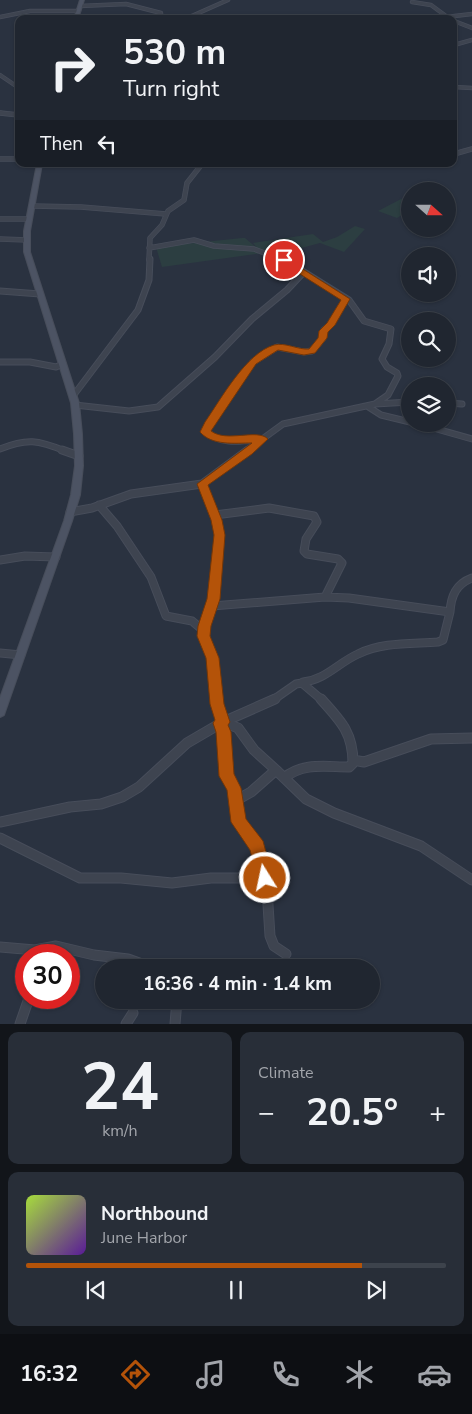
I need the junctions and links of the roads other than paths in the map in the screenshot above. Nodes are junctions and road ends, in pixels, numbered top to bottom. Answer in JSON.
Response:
{"nodes":[{"id":1,"x":82,"y":0,"type":"edge"},
{"id":2,"x":228,"y":0,"type":"edge"},
{"id":3,"x":420,"y":0,"type":"edge"},
{"id":4,"x":79,"y":9,"type":"junction"},
{"id":5,"x":472,"y":14,"type":"edge"},
{"id":6,"x":77,"y":15,"type":"edge"},
{"id":7,"x":161,"y":15,"type":"dead end"},
{"id":8,"x":194,"y":15,"type":"edge"},
{"id":9,"x":444,"y":15,"type":"edge"},
{"id":10,"x":0,"y":17,"type":"edge"},
{"id":11,"x":457,"y":17,"type":"edge"},
{"id":12,"x":457,"y":23,"type":"edge"},
{"id":13,"x":472,"y":28,"type":"edge"},
{"id":14,"x":472,"y":40,"type":"edge"},
{"id":15,"x":457,"y":44,"type":"edge"},
{"id":16,"x":0,"y":75,"type":"edge"},
{"id":17,"x":15,"y":85,"type":"edge"},
{"id":18,"x":457,"y":87,"type":"edge"},
{"id":19,"x":472,"y":88,"type":"edge"},
{"id":20,"x":0,"y":113,"type":"edge"},
{"id":21,"x":15,"y":115,"type":"edge"},
{"id":22,"x":472,"y":149,"type":"edge"},
{"id":23,"x":457,"y":153,"type":"edge"},
{"id":24,"x":0,"y":159,"type":"edge"},
{"id":25,"x":15,"y":159,"type":"edge"},
{"id":26,"x":38,"y":167,"type":"edge"},
{"id":27,"x":200,"y":167,"type":"edge"},
{"id":28,"x":32,"y":206,"type":"junction"},
{"id":29,"x":166,"y":214,"type":"junction"},
{"id":30,"x":0,"y":219,"type":"edge"},
{"id":31,"x":30,"y":219,"type":"junction"},
{"id":32,"x":0,"y":239,"type":"edge"},
{"id":33,"x":27,"y":240,"type":"junction"},
{"id":34,"x":149,"y":248,"type":"junction"},
{"id":35,"x":303,"y":273,"type":"junction"},
{"id":36,"x":0,"y":291,"type":"edge"},
{"id":37,"x":40,"y":294,"type":"junction"},
{"id":38,"x":346,"y":299,"type":"junction"},
{"id":39,"x":0,"y":362,"type":"edge"},
{"id":40,"x":63,"y":364,"type":"junction"},
{"id":41,"x":73,"y":396,"type":"junction"},
{"id":42,"x":401,"y":403,"type":"edge"},
{"id":43,"x":456,"y":403,"type":"edge"},
{"id":44,"x":375,"y":404,"type":"junction"},
{"id":45,"x":462,"y":404,"type":"dead end"},
{"id":46,"x":75,"y":405,"type":"junction"},
{"id":47,"x":367,"y":406,"type":"junction"},
{"id":48,"x":401,"y":420,"type":"edge"},
{"id":49,"x":447,"y":432,"type":"edge"},
{"id":50,"x":263,"y":439,"type":"junction"},
{"id":51,"x":472,"y":439,"type":"edge"},
{"id":52,"x":0,"y":449,"type":"edge"},
{"id":53,"x":79,"y":456,"type":"junction"},
{"id":54,"x":202,"y":484,"type":"junction"},
{"id":55,"x":99,"y":505,"type":"junction"},
{"id":56,"x":70,"y":512,"type":"junction"},
{"id":57,"x":215,"y":515,"type":"junction"},
{"id":58,"x":56,"y":557,"type":"junction"},
{"id":59,"x":0,"y":560,"type":"edge"},
{"id":60,"x":472,"y":578,"type":"edge"},
{"id":61,"x":324,"y":597,"type":"junction"},
{"id":62,"x":212,"y":606,"type":"junction"},
{"id":63,"x":450,"y":612,"type":"junction"},
{"id":64,"x":204,"y":631,"type":"junction"},
{"id":65,"x":0,"y":653,"type":"edge"},
{"id":66,"x":21,"y":655,"type":"junction"},
{"id":67,"x":302,"y":682,"type":"junction"},
{"id":68,"x":0,"y":712,"type":"edge"},
{"id":69,"x":222,"y":722,"type":"junction"},
{"id":70,"x":472,"y":738,"type":"edge"},
{"id":71,"x":353,"y":760,"type":"junction"},
{"id":72,"x":276,"y":770,"type":"junction"},
{"id":73,"x":284,"y":778,"type":"junction"},
{"id":74,"x":235,"y":801,"type":"junction"},
{"id":75,"x":0,"y":822,"type":"edge"},
{"id":76,"x":0,"y":838,"type":"edge"},
{"id":77,"x":265,"y":878,"type":"junction"},
{"id":78,"x":472,"y":880,"type":"edge"},
{"id":79,"x":0,"y":947,"type":"edge"},
{"id":80,"x":15,"y":950,"type":"edge"},
{"id":81,"x":80,"y":952,"type":"edge"},
{"id":82,"x":286,"y":954,"type":"dead end"},
{"id":83,"x":130,"y":959,"type":"edge"},
{"id":84,"x":25,"y":1009,"type":"edge"},
{"id":85,"x":176,"y":1009,"type":"edge"},
{"id":86,"x":133,"y":1012,"type":"dead end"},
{"id":87,"x":20,"y":1024,"type":"edge"},
{"id":88,"x":126,"y":1024,"type":"edge"},
{"id":89,"x":175,"y":1024,"type":"edge"}],
"edges":[{"from":1,"to":4,"type":"street"},
{"from":2,"to":8,"type":"street"},
{"from":3,"to":9,"type":"street"},
{"from":4,"to":6,"type":"street"},
{"from":4,"to":7,"type":"street"},
{"from":4,"to":10,"type":"street"},
{"from":5,"to":11,"type":"street"},
{"from":12,"to":13,"type":"street"},
{"from":14,"to":15,"type":"street"},
{"from":16,"to":17,"type":"street"},
{"from":18,"to":19,"type":"street"},
{"from":20,"to":21,"type":"street"},
{"from":22,"to":23,"type":"street"},
{"from":24,"to":25,"type":"street"},
{"from":26,"to":28,"type":"street"},
{"from":27,"to":29,"type":"street"},
{"from":28,"to":29,"type":"street"},
{"from":28,"to":31,"type":"street"},
{"from":29,"to":34,"type":"street"},
{"from":30,"to":31,"type":"street"},
{"from":31,"to":33,"type":"street"},
{"from":32,"to":33,"type":"street"},
{"from":33,"to":37,"type":"street"},
{"from":34,"to":35,"type":"street"},
{"from":34,"to":41,"type":"street"},
{"from":35,"to":38,"type":"street"},
{"from":35,"to":46,"type":"street"},
{"from":36,"to":37,"type":"street"},
{"from":37,"to":40,"type":"street"},
{"from":38,"to":44,"type":"street"},
{"from":38,"to":50,"type":"street"},
{"from":39,"to":40,"type":"street"},
{"from":40,"to":41,"type":"street"},
{"from":41,"to":46,"type":"street"},
{"from":42,"to":44,"type":"street"},
{"from":43,"to":45,"type":"street"},
{"from":44,"to":47,"type":"street"},
{"from":46,"to":53,"type":"street"},
{"from":47,"to":48,"type":"street"},
{"from":47,"to":50,"type":"street"},
{"from":49,"to":51,"type":"street"},
{"from":50,"to":54,"type":"street"},
{"from":52,"to":53,"type":"street"},
{"from":53,"to":56,"type":"street"},
{"from":54,"to":55,"type":"street"},
{"from":54,"to":57,"type":"street"},
{"from":55,"to":56,"type":"street"},
{"from":55,"to":64,"type":"street"},
{"from":56,"to":58,"type":"street"},
{"from":57,"to":61,"type":"street"},
{"from":57,"to":62,"type":"street"},
{"from":58,"to":59,"type":"street"},
{"from":58,"to":66,"type":"street"},
{"from":60,"to":63,"type":"street"},
{"from":61,"to":62,"type":"street"},
{"from":61,"to":63,"type":"street"},
{"from":62,"to":64,"type":"street"},
{"from":63,"to":67,"type":"street"},
{"from":64,"to":69,"type":"street"},
{"from":65,"to":66,"type":"street"},
{"from":66,"to":68,"type":"street"},
{"from":67,"to":69,"type":"street"},
{"from":67,"to":71,"type":"street"},
{"from":69,"to":72,"type":"street"},
{"from":69,"to":74,"type":"street"},
{"from":69,"to":75,"type":"street"},
{"from":70,"to":71,"type":"street"},
{"from":71,"to":73,"type":"street"},
{"from":72,"to":73,"type":"street"},
{"from":72,"to":74,"type":"street"},
{"from":73,"to":78,"type":"street"},
{"from":74,"to":77,"type":"street"},
{"from":76,"to":77,"type":"street"},
{"from":77,"to":82,"type":"street"},
{"from":79,"to":80,"type":"street"},
{"from":81,"to":83,"type":"street"},
{"from":84,"to":87,"type":"street"},
{"from":85,"to":89,"type":"street"},
{"from":86,"to":88,"type":"street"}]}
